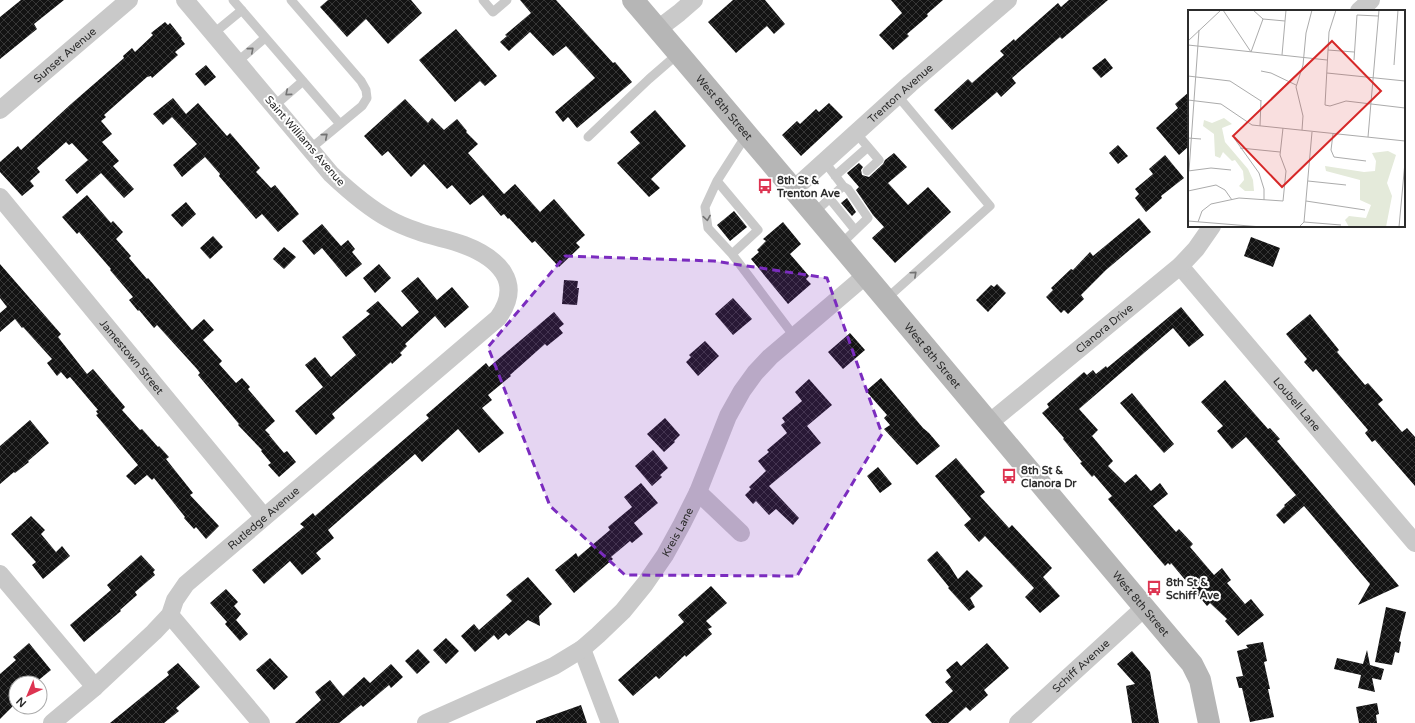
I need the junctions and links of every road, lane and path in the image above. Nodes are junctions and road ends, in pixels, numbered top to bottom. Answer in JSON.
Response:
{"nodes":[{"id":1,"x":129,"y":0,"type":"edge"},
{"id":2,"x":185,"y":0,"type":"edge"},
{"id":3,"x":233,"y":0,"type":"edge"},
{"id":4,"x":290,"y":0,"type":"edge"},
{"id":5,"x":482,"y":0,"type":"edge"},
{"id":6,"x":507,"y":0,"type":"edge"},
{"id":7,"x":633,"y":0,"type":"edge"},
{"id":8,"x":694,"y":0,"type":"edge"},
{"id":9,"x":1008,"y":0,"type":"edge"},
{"id":10,"x":1371,"y":0,"type":"edge"},
{"id":11,"x":242,"y":10,"type":"junction"},
{"id":12,"x":1360,"y":10,"type":"edge"},
{"id":13,"x":658,"y":29,"type":"junction"},
{"id":14,"x":214,"y":34,"type":"junction"},
{"id":15,"x":265,"y":38,"type":"junction"},
{"id":16,"x":679,"y":53,"type":"junction"},
{"id":17,"x":237,"y":62,"type":"junction"},
{"id":18,"x":303,"y":81,"type":"junction"},
{"id":19,"x":897,"y":95,"type":"junction"},
{"id":20,"x":274,"y":106,"type":"junction"},
{"id":21,"x":0,"y":110,"type":"edge"},
{"id":22,"x":340,"y":124,"type":"junction"},
{"id":23,"x":856,"y":133,"type":"junction"},
{"id":24,"x":747,"y":134,"type":"junction"},
{"id":25,"x":588,"y":137,"type":"dead end"},
{"id":26,"x":868,"y":147,"type":"junction"},
{"id":27,"x":310,"y":149,"type":"junction"},
{"id":28,"x":824,"y":161,"type":"junction"},
{"id":29,"x":867,"y":171,"type":"dead end"},
{"id":30,"x":835,"y":176,"type":"junction"},
{"id":31,"x":717,"y":181,"type":"junction"},
{"id":32,"x":855,"y":182,"type":"dead end"},
{"id":33,"x":846,"y":188,"type":"junction"},
{"id":34,"x":794,"y":189,"type":"junction"},
{"id":35,"x":0,"y":197,"type":"edge"},
{"id":36,"x":822,"y":206,"type":"junction"},
{"id":37,"x":1211,"y":227,"type":"edge"},
{"id":38,"x":855,"y":230,"type":"junction"},
{"id":39,"x":840,"y":245,"type":"junction"},
{"id":40,"x":732,"y":254,"type":"junction"},
{"id":41,"x":1180,"y":266,"type":"junction"},
{"id":42,"x":865,"y":276,"type":"junction"},
{"id":43,"x":885,"y":300,"type":"junction"},
{"id":44,"x":489,"y":325,"type":"joint"},
{"id":45,"x":794,"y":336,"type":"junction"},
{"id":46,"x":989,"y":423,"type":"junction"},
{"id":47,"x":698,"y":492,"type":"junction"},
{"id":48,"x":264,"y":517,"type":"junction"},
{"id":49,"x":741,"y":534,"type":"dead end"},
{"id":50,"x":1415,"y":543,"type":"edge"},
{"id":51,"x":0,"y":574,"type":"edge"},
{"id":52,"x":1144,"y":608,"type":"junction"},
{"id":53,"x":170,"y":616,"type":"junction"},
{"id":54,"x":582,"y":649,"type":"junction"},
{"id":55,"x":95,"y":686,"type":"junction"},
{"id":56,"x":52,"y":723,"type":"edge"},
{"id":57,"x":261,"y":723,"type":"edge"},
{"id":58,"x":426,"y":723,"type":"edge"},
{"id":59,"x":610,"y":723,"type":"edge"},
{"id":60,"x":1018,"y":723,"type":"edge"},
{"id":61,"x":1209,"y":723,"type":"edge"}],
"edges":[{"from":1,"to":21,"type":"street","name":"Sunset Avenue"},
{"from":2,"to":14,"type":"street","name":"Saint Williams Avenue"},
{"from":3,"to":11,"type":"lane"},
{"from":4,"to":22,"type":"lane"},
{"from":5,"to":6,"type":"lane"},
{"from":7,"to":13,"type":"street","name":"West 8th Street"},
{"from":8,"to":13,"type":"street"},
{"from":9,"to":19,"type":"street","name":"Trenton Avenue"},
{"from":10,"to":12,"type":"street"},
{"from":11,"to":14,"type":"lane"},
{"from":11,"to":15,"type":"lane"},
{"from":13,"to":16,"type":"street","name":"West 8th Street"},
{"from":14,"to":17,"type":"street","name":"Saint Williams Avenue"},
{"from":17,"to":15,"type":"lane","one_way":true},
{"from":15,"to":18,"type":"lane"},
{"from":16,"to":24,"type":"street","name":"West 8th Street"},
{"from":16,"to":25,"type":"lane"},
{"from":17,"to":20,"type":"street","name":"Saint Williams Avenue"},
{"from":18,"to":20,"type":"lane","one_way":true},
{"from":18,"to":22,"type":"lane"},
{"from":19,"to":23,"type":"street","name":"Trenton Avenue"},
{"from":43,"to":19,"type":"lane","one_way":true},
{"from":20,"to":27,"type":"street","name":"Saint Williams Avenue"},
{"from":27,"to":22,"type":"lane","one_way":true},
{"from":23,"to":26,"type":"lane"},
{"from":23,"to":28,"type":"street","name":"Trenton Avenue"},
{"from":24,"to":31,"type":"lane"},
{"from":24,"to":34,"type":"street","name":"West 8th Street"},
{"from":26,"to":29,"type":"lane"},
{"from":26,"to":30,"type":"lane"},
{"from":27,"to":44,"type":"street","name":"Saint Williams Avenue"},
{"from":28,"to":30,"type":"lane"},
{"from":28,"to":34,"type":"street","name":"Trenton Avenue"},
{"from":30,"to":33,"type":"lane"},
{"from":31,"to":40,"type":"lane","one_way":true},
{"from":31,"to":40,"type":"lane"},
{"from":32,"to":33,"type":"lane"},
{"from":33,"to":36,"type":"lane"},
{"from":33,"to":38,"type":"lane"},
{"from":34,"to":36,"type":"street","name":"West 8th Street"},
{"from":35,"to":48,"type":"street","name":"Jamestown Street"},
{"from":36,"to":38,"type":"lane"},
{"from":36,"to":39,"type":"street","name":"West 8th Street"},
{"from":37,"to":41,"type":"street","name":"Clanora Drive"},
{"from":38,"to":39,"type":"lane"},
{"from":39,"to":42,"type":"street","name":"West 8th Street"},
{"from":40,"to":45,"type":"lane"},
{"from":41,"to":46,"type":"street","name":"Clanora Drive"},
{"from":41,"to":50,"type":"street","name":"Loubell Lane"},
{"from":42,"to":43,"type":"street","name":"West 8th Street"},
{"from":42,"to":45,"type":"street","name":"Kreis Lane"},
{"from":43,"to":46,"type":"street","name":"West 8th Street"},
{"from":44,"to":48,"type":"street","name":"Rutledge Avenue"},
{"from":45,"to":47,"type":"street","name":"Kreis Lane"},
{"from":46,"to":52,"type":"street","name":"West 8th Street"},
{"from":47,"to":49,"type":"street"},
{"from":47,"to":54,"type":"street","name":"Kreis Lane"},
{"from":48,"to":53,"type":"street","name":"Rutledge Avenue"},
{"from":51,"to":55,"type":"street"},
{"from":52,"to":60,"type":"street","name":"Schiff Avenue"},
{"from":52,"to":61,"type":"street","name":"West 8th Street"},
{"from":53,"to":55,"type":"street","name":"Rutledge Avenue"},
{"from":53,"to":57,"type":"street"},
{"from":54,"to":58,"type":"street","name":"Kreis Lane"},
{"from":54,"to":59,"type":"street"},
{"from":55,"to":56,"type":"street","name":"Rutledge Avenue"}]}
